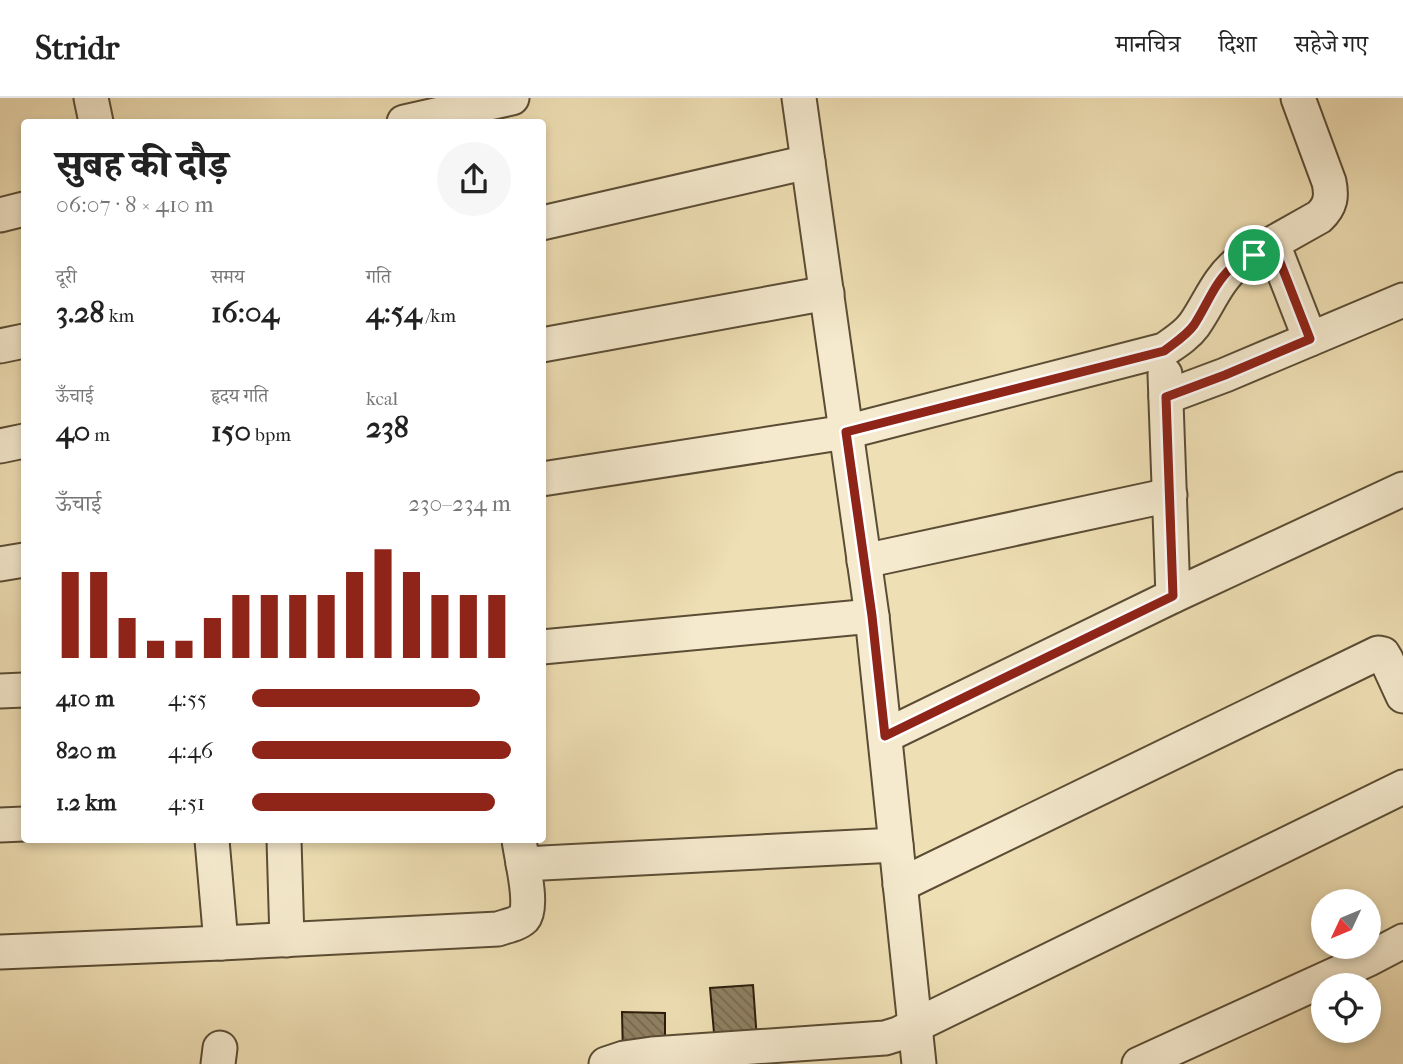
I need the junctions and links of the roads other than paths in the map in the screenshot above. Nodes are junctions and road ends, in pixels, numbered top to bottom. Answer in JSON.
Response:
{"nodes":[{"id":1,"x":91,"y":98,"type":"edge"},
{"id":2,"x":512,"y":98,"type":"edge"},
{"id":3,"x":799,"y":98,"type":"edge"},
{"id":4,"x":1298,"y":98,"type":"edge"},
{"id":5,"x":95,"y":119,"type":"edge"},
{"id":6,"x":418,"y":119,"type":"edge"},
{"id":7,"x":808,"y":162,"type":"junction"},
{"id":8,"x":21,"y":210,"type":"edge"},
{"id":9,"x":0,"y":215,"type":"edge"},
{"id":10,"x":546,"y":222,"type":"edge"},
{"id":11,"x":1273,"y":244,"type":"junction"},
{"id":12,"x":827,"y":293,"type":"junction"},
{"id":13,"x":1403,"y":300,"type":"edge"},
{"id":14,"x":1310,"y":339,"type":"junction"},
{"id":15,"x":21,"y":342,"type":"edge"},
{"id":16,"x":546,"y":344,"type":"edge"},
{"id":17,"x":0,"y":346,"type":"edge"},
{"id":18,"x":1164,"y":351,"type":"junction"},
{"id":19,"x":1166,"y":397,"type":"junction"},
{"id":20,"x":846,"y":432,"type":"junction"},
{"id":21,"x":21,"y":442,"type":"edge"},
{"id":22,"x":0,"y":446,"type":"edge"},
{"id":23,"x":546,"y":478,"type":"edge"},
{"id":24,"x":1403,"y":489,"type":"edge"},
{"id":25,"x":1170,"y":495,"type":"junction"},
{"id":26,"x":21,"y":560,"type":"edge"},
{"id":27,"x":864,"y":561,"type":"junction"},
{"id":28,"x":0,"y":564,"type":"edge"},
{"id":29,"x":1173,"y":596,"type":"junction"},
{"id":30,"x":872,"y":616,"type":"junction"},
{"id":31,"x":546,"y":647,"type":"edge"},
{"id":32,"x":21,"y":690,"type":"edge"},
{"id":33,"x":0,"y":691,"type":"edge"},
{"id":34,"x":1403,"y":696,"type":"edge"},
{"id":35,"x":885,"y":736,"type":"junction"},
{"id":36,"x":1403,"y":787,"type":"edge"},
{"id":37,"x":21,"y":824,"type":"edge"},
{"id":38,"x":0,"y":825,"type":"edge"},
{"id":39,"x":212,"y":843,"type":"edge"},
{"id":40,"x":284,"y":843,"type":"edge"},
{"id":41,"x":896,"y":845,"type":"junction"},
{"id":42,"x":521,"y":852,"type":"edge"},
{"id":43,"x":900,"y":885,"type":"junction"},
{"id":44,"x":287,"y":940,"type":"junction"},
{"id":45,"x":1403,"y":941,"type":"edge"},
{"id":46,"x":221,"y":943,"type":"junction"},
{"id":47,"x":0,"y":952,"type":"edge"},
{"id":48,"x":915,"y":1025,"type":"junction"},
{"id":49,"x":606,"y":1064,"type":"edge"},
{"id":50,"x":919,"y":1064,"type":"edge"},
{"id":51,"x":1139,"y":1064,"type":"edge"}],
"edges":[{"from":1,"to":5,"type":"street"},
{"from":2,"to":6,"type":"street"},
{"from":3,"to":7,"type":"street"},
{"from":4,"to":11,"type":"street"},
{"from":7,"to":10,"type":"street"},
{"from":7,"to":12,"type":"street"},
{"from":8,"to":9,"type":"street"},
{"from":11,"to":14,"type":"street"},
{"from":11,"to":18,"type":"street"},
{"from":12,"to":16,"type":"street"},
{"from":12,"to":20,"type":"street"},
{"from":13,"to":14,"type":"street"},
{"from":14,"to":19,"type":"street"},
{"from":15,"to":17,"type":"street"},
{"from":18,"to":19,"type":"street"},
{"from":18,"to":20,"type":"street"},
{"from":19,"to":25,"type":"street"},
{"from":20,"to":23,"type":"street"},
{"from":20,"to":27,"type":"street"},
{"from":21,"to":22,"type":"street"},
{"from":24,"to":29,"type":"street"},
{"from":25,"to":27,"type":"street"},
{"from":25,"to":29,"type":"street"},
{"from":26,"to":28,"type":"street"},
{"from":27,"to":30,"type":"street"},
{"from":29,"to":35,"type":"street"},
{"from":30,"to":31,"type":"street"},
{"from":30,"to":35,"type":"street"},
{"from":32,"to":33,"type":"street"},
{"from":34,"to":43,"type":"street"},
{"from":35,"to":41,"type":"street"},
{"from":36,"to":48,"type":"street"},
{"from":37,"to":38,"type":"street"},
{"from":39,"to":46,"type":"street"},
{"from":40,"to":44,"type":"street"},
{"from":41,"to":42,"type":"street"},
{"from":41,"to":43,"type":"street"},
{"from":42,"to":44,"type":"street"},
{"from":43,"to":48,"type":"street"},
{"from":44,"to":46,"type":"street"},
{"from":45,"to":51,"type":"street"},
{"from":46,"to":47,"type":"street"},
{"from":48,"to":49,"type":"street"},
{"from":48,"to":50,"type":"street"}]}
